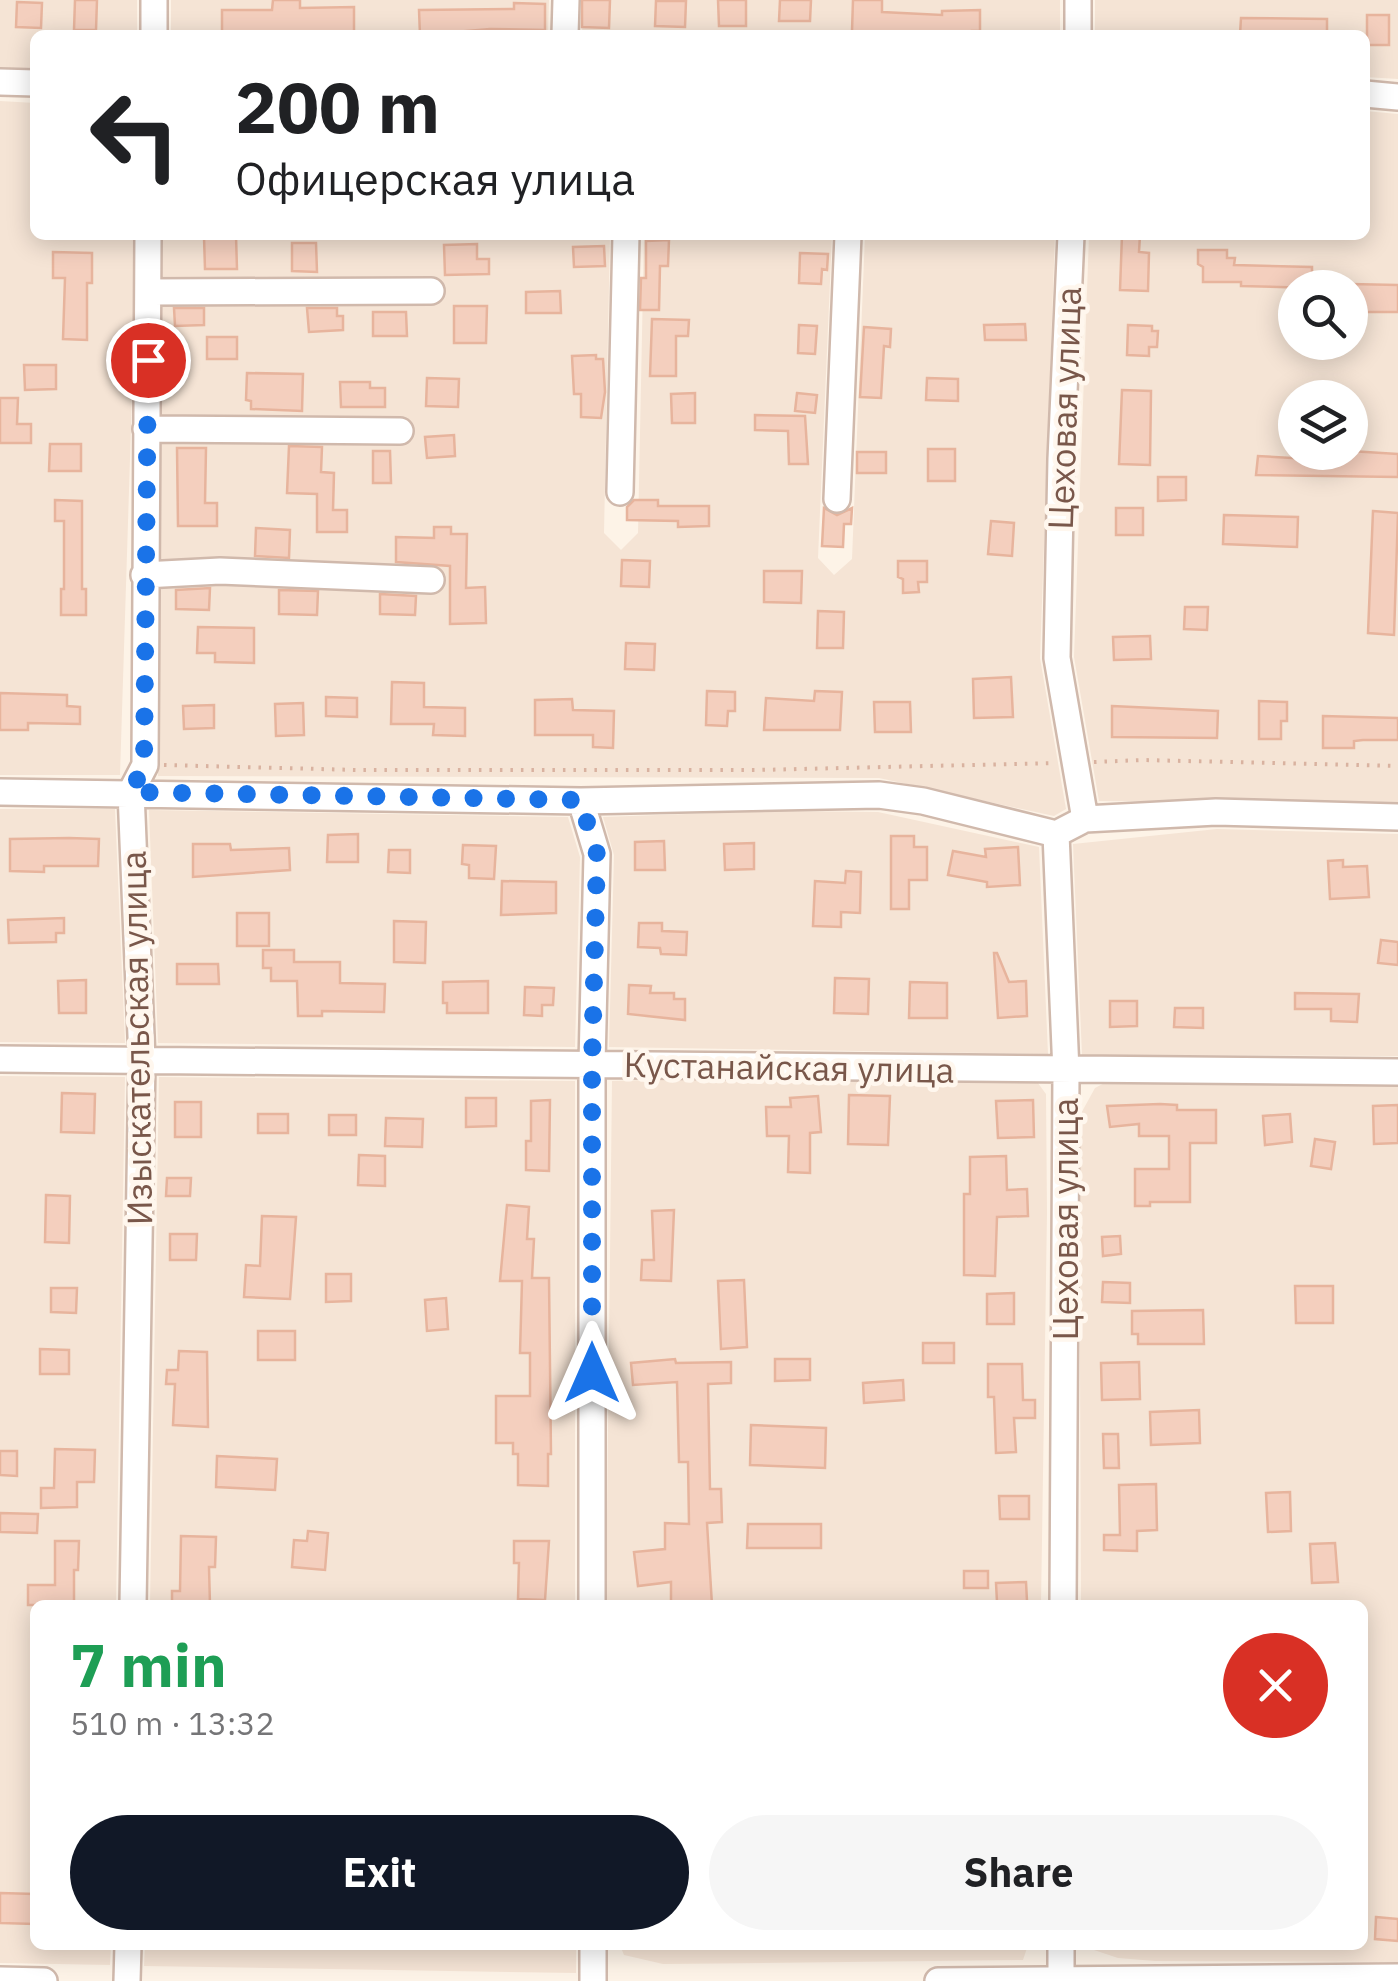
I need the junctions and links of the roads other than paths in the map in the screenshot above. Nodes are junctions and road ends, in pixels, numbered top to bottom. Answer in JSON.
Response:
{"nodes":[{"id":1,"x":154,"y":0,"type":"edge"},
{"id":2,"x":566,"y":0,"type":"edge"},
{"id":3,"x":1078,"y":0,"type":"edge"},
{"id":4,"x":154,"y":30,"type":"edge"},
{"id":5,"x":565,"y":30,"type":"edge"},
{"id":6,"x":1078,"y":30,"type":"edge"},
{"id":7,"x":0,"y":82,"type":"edge"},
{"id":8,"x":30,"y":84,"type":"edge"},
{"id":9,"x":1370,"y":94,"type":"edge"},
{"id":10,"x":1398,"y":96,"type":"edge"},
{"id":11,"x":148,"y":240,"type":"edge"},
{"id":12,"x":626,"y":240,"type":"edge"},
{"id":13,"x":848,"y":240,"type":"edge"},
{"id":14,"x":1071,"y":240,"type":"edge"},
{"id":15,"x":431,"y":291,"type":"dead end"},
{"id":16,"x":150,"y":292,"type":"junction"},
{"id":17,"x":146,"y":429,"type":"junction"},
{"id":18,"x":400,"y":431,"type":"dead end"},
{"id":19,"x":620,"y":492,"type":"dead end"},
{"id":20,"x":837,"y":499,"type":"dead end"},
{"id":21,"x":144,"y":575,"type":"junction"},
{"id":22,"x":430,"y":580,"type":"dead end"},
{"id":23,"x":0,"y":792,"type":"edge"},
{"id":24,"x":131,"y":792,"type":"junction"},
{"id":25,"x":580,"y":800,"type":"junction"},
{"id":26,"x":1398,"y":817,"type":"edge"},
{"id":27,"x":1085,"y":819,"type":"junction"},
{"id":28,"x":1056,"y":834,"type":"junction"},
{"id":29,"x":0,"y":1059,"type":"edge"},
{"id":30,"x":142,"y":1060,"type":"junction"},
{"id":31,"x":592,"y":1064,"type":"junction"},
{"id":32,"x":1066,"y":1072,"type":"junction"},
{"id":33,"x":1398,"y":1072,"type":"edge"},
{"id":34,"x":133,"y":1600,"type":"edge"},
{"id":35,"x":592,"y":1600,"type":"edge"},
{"id":36,"x":1063,"y":1600,"type":"edge"},
{"id":37,"x":128,"y":1950,"type":"edge"},
{"id":38,"x":592,"y":1950,"type":"edge"},
{"id":39,"x":1062,"y":1950,"type":"edge"},
{"id":40,"x":1398,"y":1977,"type":"edge"},
{"id":41,"x":1061,"y":1979,"type":"edge"},
{"id":42,"x":0,"y":1980,"type":"edge"},
{"id":43,"x":44,"y":1981,"type":"edge"},
{"id":44,"x":127,"y":1981,"type":"edge"},
{"id":45,"x":593,"y":1981,"type":"edge"},
{"id":46,"x":938,"y":1981,"type":"edge"}],
"edges":[{"from":1,"to":4,"type":"street"},
{"from":2,"to":5,"type":"street"},
{"from":3,"to":6,"type":"street"},
{"from":7,"to":8,"type":"street"},
{"from":9,"to":10,"type":"street"},
{"from":11,"to":16,"type":"street","name":"Изыскательская улица"},
{"from":12,"to":19,"type":"street"},
{"from":13,"to":20,"type":"street"},
{"from":14,"to":27,"type":"street","name":"Цеховая улица"},
{"from":15,"to":16,"type":"street"},
{"from":16,"to":17,"type":"street","name":"Изыскательская улица"},
{"from":17,"to":18,"type":"street"},
{"from":17,"to":21,"type":"street","name":"Изыскательская улица"},
{"from":21,"to":22,"type":"street"},
{"from":21,"to":24,"type":"street","name":"Изыскательская улица"},
{"from":23,"to":24,"type":"street"},
{"from":24,"to":25,"type":"street"},
{"from":24,"to":30,"type":"street","name":"Изыскательская улица"},
{"from":25,"to":28,"type":"street"},
{"from":25,"to":31,"type":"street"},
{"from":26,"to":27,"type":"street"},
{"from":27,"to":28,"type":"street"},
{"from":28,"to":32,"type":"street","name":"Цеховая улица"},
{"from":29,"to":30,"type":"street","name":"Кустанайская улица"},
{"from":30,"to":31,"type":"street","name":"Кустанайская улица"},
{"from":30,"to":34,"type":"street","name":"Изыскательская улица"},
{"from":31,"to":32,"type":"street","name":"Кустанайская улица"},
{"from":31,"to":35,"type":"street"},
{"from":32,"to":33,"type":"street","name":"Кустанайская улица"},
{"from":32,"to":36,"type":"street","name":"Цеховая улица"},
{"from":37,"to":44,"type":"street"},
{"from":38,"to":45,"type":"street"},
{"from":39,"to":41,"type":"street"},
{"from":40,"to":41,"type":"street"},
{"from":41,"to":46,"type":"street"},
{"from":42,"to":43,"type":"street"}]}
